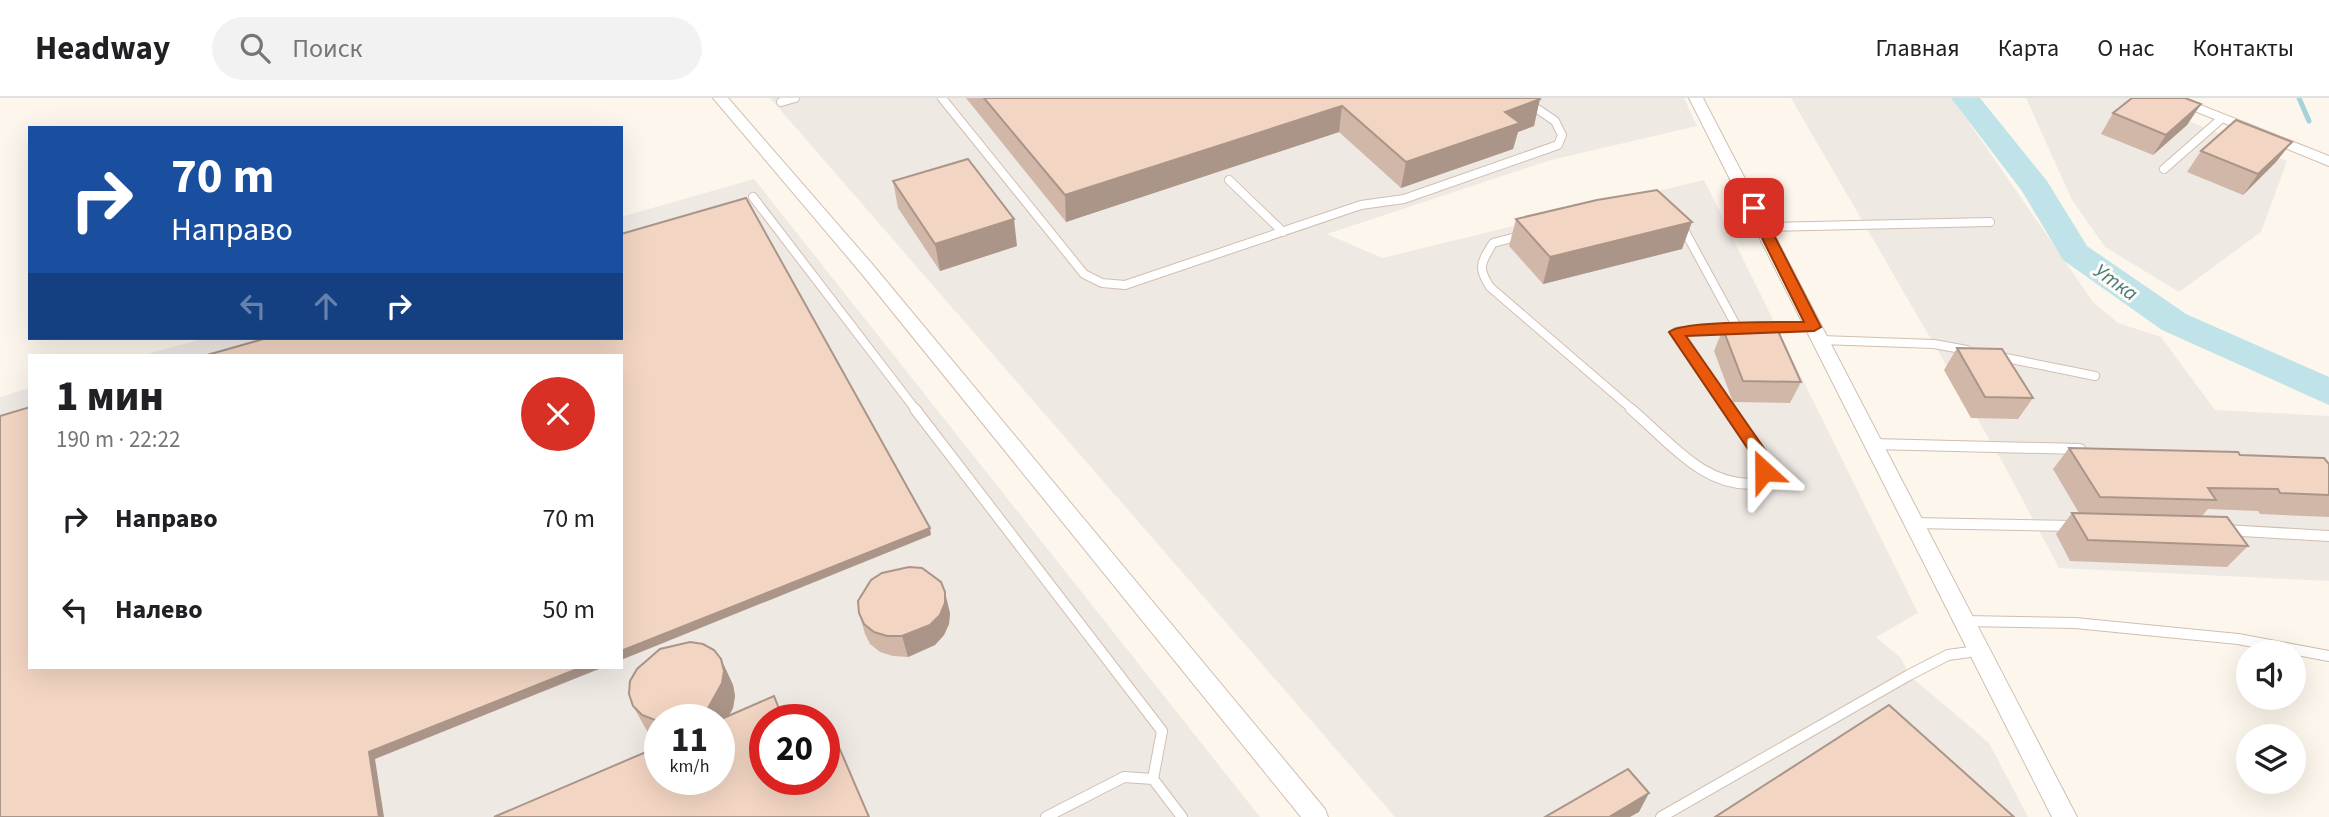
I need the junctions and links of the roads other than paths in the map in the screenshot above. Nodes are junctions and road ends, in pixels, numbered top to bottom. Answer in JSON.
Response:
{"nodes":[{"id":1,"x":720,"y":98,"type":"edge"},
{"id":2,"x":795,"y":98,"type":"edge"},
{"id":3,"x":942,"y":98,"type":"edge"},
{"id":4,"x":1521,"y":98,"type":"edge"},
{"id":5,"x":1696,"y":98,"type":"edge"},
{"id":6,"x":2170,"y":98,"type":"edge"},
{"id":7,"x":781,"y":102,"type":"dead end"},
{"id":8,"x":2221,"y":119,"type":"junction"},
{"id":9,"x":2329,"y":161,"type":"edge"},
{"id":10,"x":2164,"y":169,"type":"dead end"},
{"id":11,"x":1229,"y":180,"type":"dead end"},
{"id":12,"x":753,"y":197,"type":"dead end"},
{"id":13,"x":1677,"y":216,"type":"edge"},
{"id":14,"x":1990,"y":222,"type":"dead end"},
{"id":15,"x":1764,"y":227,"type":"junction"},
{"id":16,"x":1283,"y":232,"type":"junction"},
{"id":17,"x":1533,"y":233,"type":"edge"},
{"id":18,"x":1737,"y":327,"type":"junction"},
{"id":19,"x":1817,"y":333,"type":"junction"},
{"id":20,"x":1974,"y":352,"type":"edge"},
{"id":21,"x":1987,"y":354,"type":"edge"},
{"id":22,"x":2095,"y":376,"type":"dead end"},
{"id":23,"x":1873,"y":444,"type":"junction"},
{"id":24,"x":2090,"y":449,"type":"edge"},
{"id":25,"x":1913,"y":523,"type":"junction"},
{"id":26,"x":2087,"y":526,"type":"edge"},
{"id":27,"x":2219,"y":530,"type":"edge"},
{"id":28,"x":2329,"y":536,"type":"edge"},
{"id":29,"x":1962,"y":621,"type":"junction"},
{"id":30,"x":1977,"y":651,"type":"junction"},
{"id":31,"x":2329,"y":656,"type":"edge"},
{"id":32,"x":1153,"y":779,"type":"junction"},
{"id":33,"x":1046,"y":817,"type":"edge"},
{"id":34,"x":1182,"y":817,"type":"edge"},
{"id":35,"x":1316,"y":817,"type":"edge"},
{"id":36,"x":1661,"y":817,"type":"edge"},
{"id":37,"x":2064,"y":817,"type":"edge"}],
"edges":[{"from":1,"to":35,"type":"street"},
{"from":2,"to":7,"type":"lane"},
{"from":3,"to":16,"type":"lane"},
{"from":4,"to":16,"type":"lane"},
{"from":5,"to":15,"type":"street"},
{"from":6,"to":8,"type":"street"},
{"from":8,"to":9,"type":"street"},
{"from":8,"to":10,"type":"lane"},
{"from":11,"to":16,"type":"lane"},
{"from":12,"to":32,"type":"lane"},
{"from":13,"to":18,"type":"lane"},
{"from":14,"to":15,"type":"lane"},
{"from":15,"to":19,"type":"street"},
{"from":17,"to":18,"type":"lane"},
{"from":18,"to":19,"type":"lane"},
{"from":19,"to":20,"type":"lane"},
{"from":19,"to":23,"type":"street"},
{"from":21,"to":22,"type":"lane"},
{"from":23,"to":24,"type":"lane"},
{"from":23,"to":25,"type":"street"},
{"from":25,"to":26,"type":"lane"},
{"from":25,"to":29,"type":"street"},
{"from":27,"to":28,"type":"lane"},
{"from":29,"to":30,"type":"street"},
{"from":29,"to":31,"type":"lane"},
{"from":30,"to":36,"type":"lane"},
{"from":30,"to":37,"type":"street"},
{"from":32,"to":33,"type":"lane"},
{"from":32,"to":34,"type":"lane"}]}
